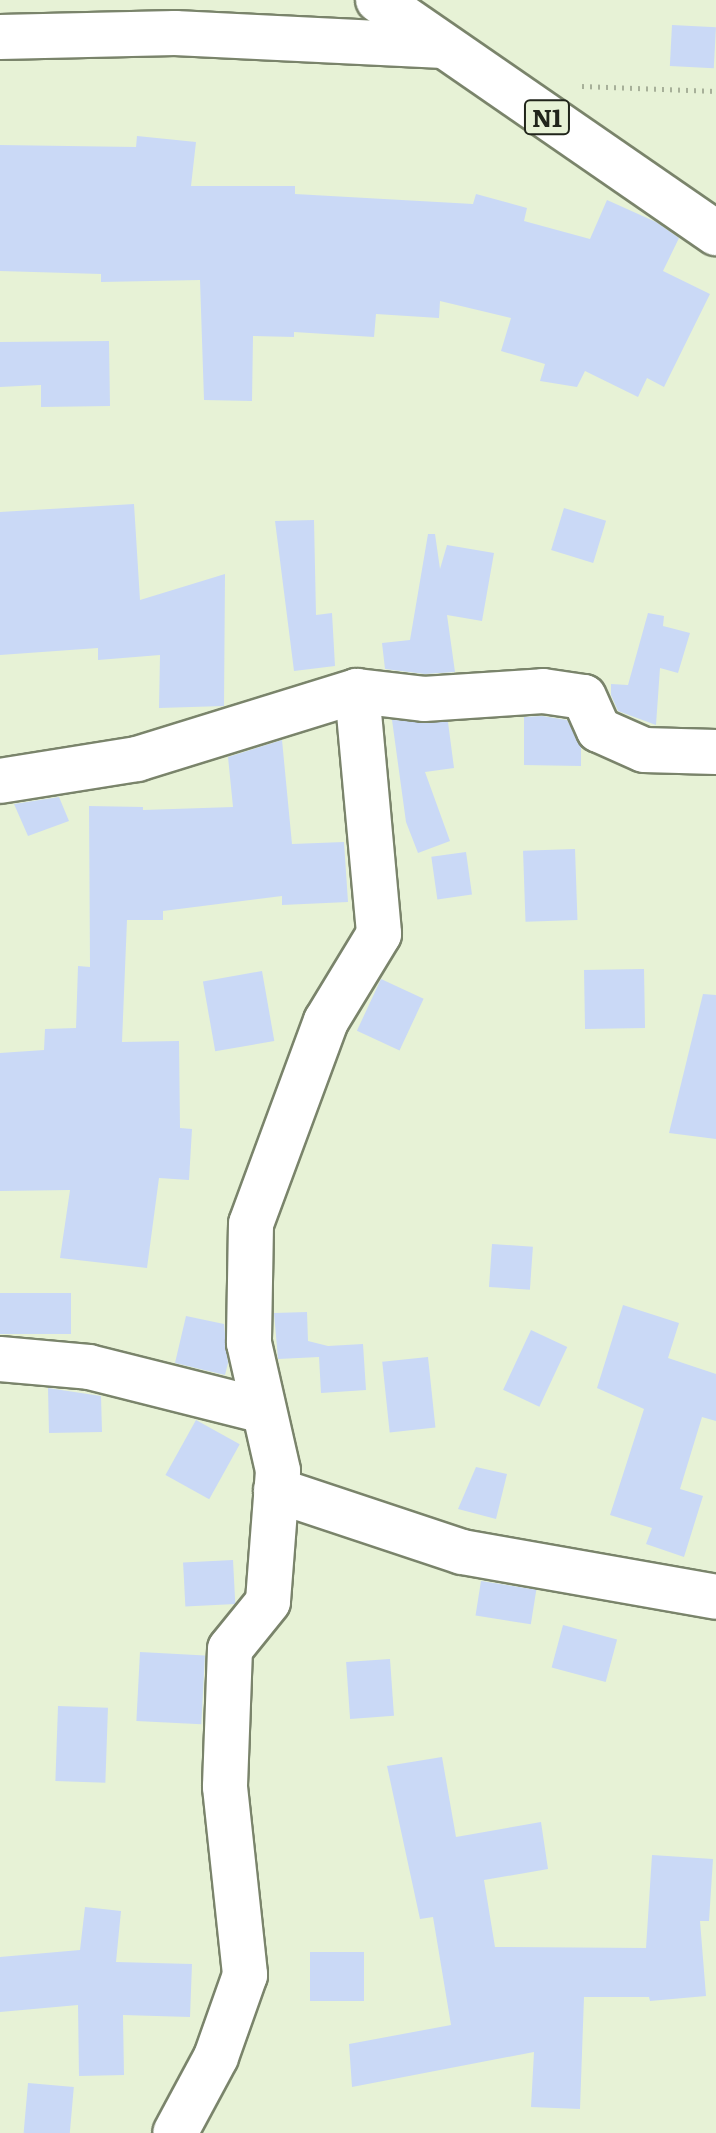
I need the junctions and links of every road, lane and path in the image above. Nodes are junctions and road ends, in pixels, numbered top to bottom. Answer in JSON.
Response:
{"nodes":[{"id":1,"x":378,"y":0,"type":"edge"},
{"id":2,"x":1,"y":32,"type":"edge"},
{"id":3,"x":444,"y":46,"type":"junction"},
{"id":4,"x":575,"y":85,"type":"dead end"},
{"id":5,"x":716,"y":91,"type":"edge"},
{"id":6,"x":716,"y":233,"type":"edge"},
{"id":7,"x":357,"y":691,"type":"junction"},
{"id":8,"x":716,"y":752,"type":"edge"},
{"id":9,"x":0,"y":781,"type":"edge"},
{"id":10,"x":0,"y":1359,"type":"edge"},
{"id":11,"x":264,"y":1411,"type":"junction"},
{"id":12,"x":276,"y":1490,"type":"junction"},
{"id":13,"x":716,"y":1597,"type":"edge"},
{"id":14,"x":175,"y":2133,"type":"edge"}],
"edges":[{"from":1,"to":3,"type":"main road","number":"N1"},
{"from":2,"to":3,"type":"main road"},
{"from":3,"to":6,"type":"main road","number":"N1"},
{"from":4,"to":5,"type":"path"},
{"from":7,"to":8,"type":"main road"},
{"from":7,"to":9,"type":"main road"},
{"from":7,"to":11,"type":"main road"},
{"from":10,"to":11,"type":"main road"},
{"from":11,"to":12,"type":"main road"},
{"from":12,"to":13,"type":"main road"},
{"from":12,"to":14,"type":"main road"}]}
